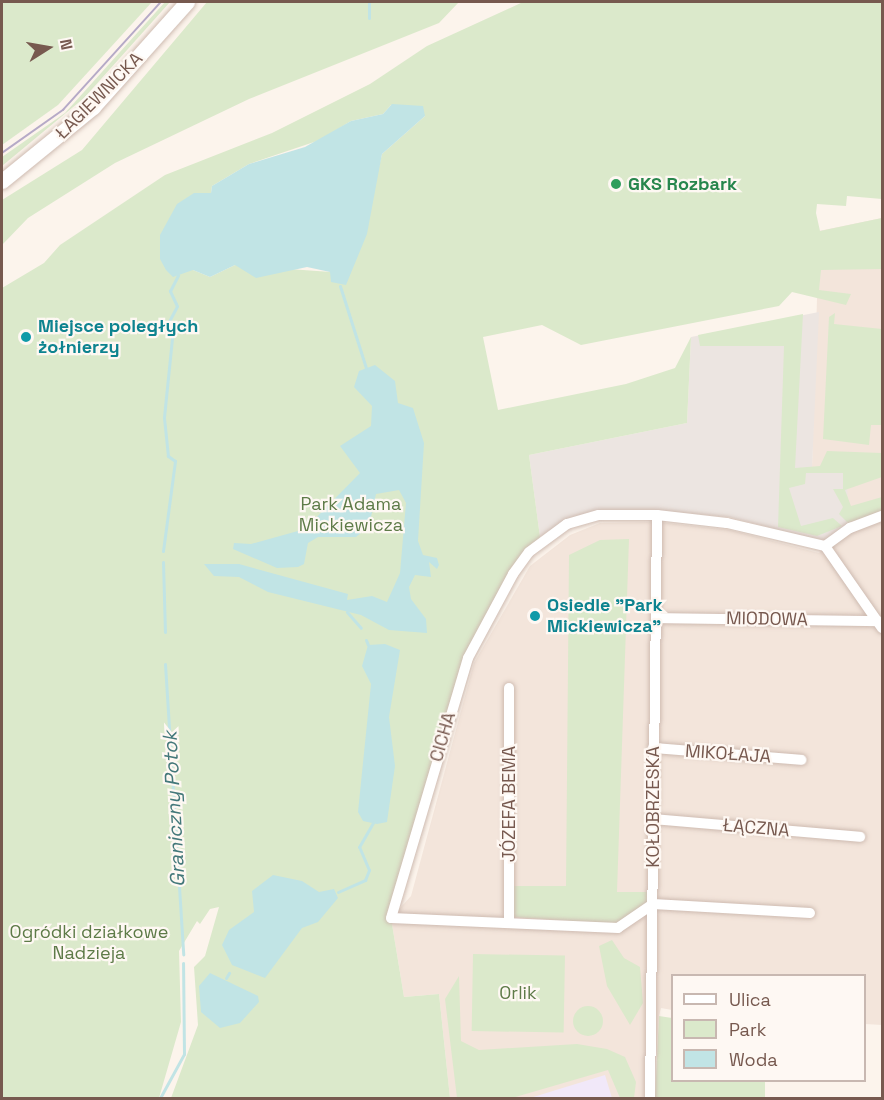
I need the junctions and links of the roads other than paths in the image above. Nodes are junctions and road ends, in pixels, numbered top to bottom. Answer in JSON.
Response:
{"nodes":[{"id":1,"x":174,"y":2,"type":"edge"},
{"id":2,"x":187,"y":2,"type":"edge"},
{"id":3,"x":2,"y":170,"type":"edge"},
{"id":4,"x":2,"y":181,"type":"edge"},
{"id":5,"x":657,"y":515,"type":"junction"},
{"id":6,"x":882,"y":516,"type":"edge"},
{"id":7,"x":825,"y":546,"type":"junction"},
{"id":8,"x":656,"y":618,"type":"junction"},
{"id":9,"x":880,"y":624,"type":"edge"},
{"id":10,"x":509,"y":688,"type":"dead end"},
{"id":11,"x":653,"y":748,"type":"junction"},
{"id":12,"x":802,"y":760,"type":"dead end"},
{"id":13,"x":652,"y":819,"type":"junction"},
{"id":14,"x":860,"y":837,"type":"dead end"},
{"id":15,"x":653,"y":904,"type":"junction"},
{"id":16,"x":810,"y":913,"type":"dead end"},
{"id":17,"x":509,"y":921,"type":"junction"},
{"id":18,"x":650,"y":1098,"type":"edge"}],
"edges":[{"from":1,"to":3,"type":"main road","name":"ŁAGIEWNICKA"},
{"from":2,"to":4,"type":"main road","name":"ŁAGIEWNICKA"},
{"from":5,"to":7,"type":"street","name":"CICHA"},
{"from":5,"to":8,"type":"street","name":"KOŁOBRZESKA"},
{"from":5,"to":17,"type":"street","name":"CICHA"},
{"from":6,"to":7,"type":"street"},
{"from":7,"to":9,"type":"street"},
{"from":8,"to":9,"type":"street","name":"MIODOWA"},
{"from":8,"to":11,"type":"street","name":"KOŁOBRZESKA"},
{"from":10,"to":17,"type":"street","name":"JÓZEFA BEMA"},
{"from":11,"to":12,"type":"street","name":"MIKOŁAJA"},
{"from":11,"to":13,"type":"street","name":"KOŁOBRZESKA"},
{"from":13,"to":14,"type":"street","name":"ŁĄCZNA"},
{"from":13,"to":15,"type":"street","name":"KOŁOBRZESKA"},
{"from":15,"to":16,"type":"street"},
{"from":15,"to":17,"type":"street","name":"CICHA"},
{"from":15,"to":18,"type":"street","name":"KOŁOBRZESKA"}]}
